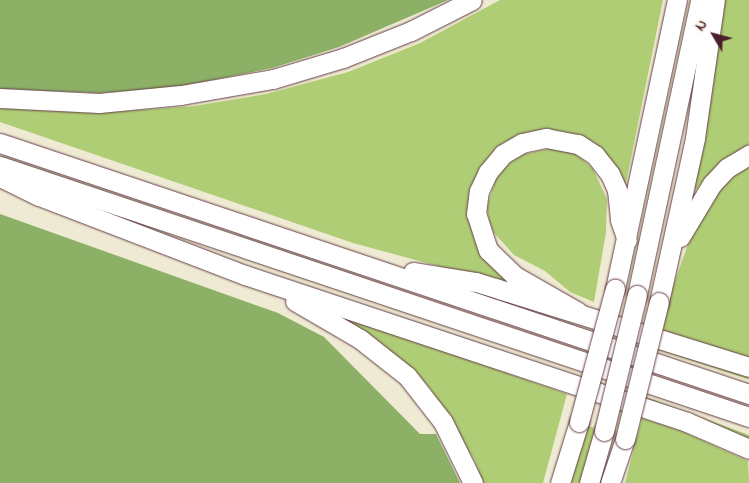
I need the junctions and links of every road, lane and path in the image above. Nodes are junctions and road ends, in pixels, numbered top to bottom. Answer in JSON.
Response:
{"nodes":[{"id":1,"x":472,"y":0,"type":"edge"},
{"id":2,"x":677,"y":0,"type":"edge"},
{"id":3,"x":700,"y":0,"type":"edge"},
{"id":4,"x":715,"y":0,"type":"edge"},
{"id":5,"x":0,"y":98,"type":"edge"},
{"id":6,"x":0,"y":143,"type":"edge"},
{"id":7,"x":749,"y":155,"type":"edge"},
{"id":8,"x":0,"y":166,"type":"edge"},
{"id":9,"x":0,"y":177,"type":"edge"},
{"id":10,"x":627,"y":240,"type":"junction"},
{"id":11,"x":670,"y":253,"type":"junction"},
{"id":12,"x":360,"y":263,"type":"junction"},
{"id":13,"x":245,"y":275,"type":"junction"},
{"id":14,"x":578,"y":312,"type":"junction"},
{"id":15,"x":749,"y":367,"type":"edge"},
{"id":16,"x":749,"y":394,"type":"edge"},
{"id":17,"x":749,"y":417,"type":"edge"},
{"id":18,"x":623,"y":446,"type":"junction"},
{"id":19,"x":749,"y":449,"type":"edge"},
{"id":20,"x":473,"y":483,"type":"edge"},
{"id":21,"x":560,"y":483,"type":"edge"},
{"id":22,"x":589,"y":483,"type":"edge"},
{"id":23,"x":610,"y":483,"type":"edge"},
{"id":24,"x":617,"y":483,"type":"edge"}],
"edges":[{"from":1,"to":5,"type":"highway"},
{"from":2,"to":10,"type":"highway"},
{"from":3,"to":22,"type":"highway","bridge":true},
{"from":4,"to":11,"type":"highway"},
{"from":6,"to":12,"type":"highway"},
{"from":7,"to":11,"type":"highway"},
{"from":8,"to":17,"type":"highway"},
{"from":9,"to":13,"type":"highway"},
{"from":10,"to":14,"type":"highway"},
{"from":10,"to":21,"type":"highway","bridge":true},
{"from":11,"to":18,"type":"highway","bridge":true},
{"from":12,"to":14,"type":"highway"},
{"from":12,"to":16,"type":"highway"},
{"from":13,"to":19,"type":"highway"},
{"from":13,"to":20,"type":"highway"},
{"from":14,"to":15,"type":"highway"},
{"from":18,"to":23,"type":"highway"},
{"from":18,"to":24,"type":"highway"}]}
